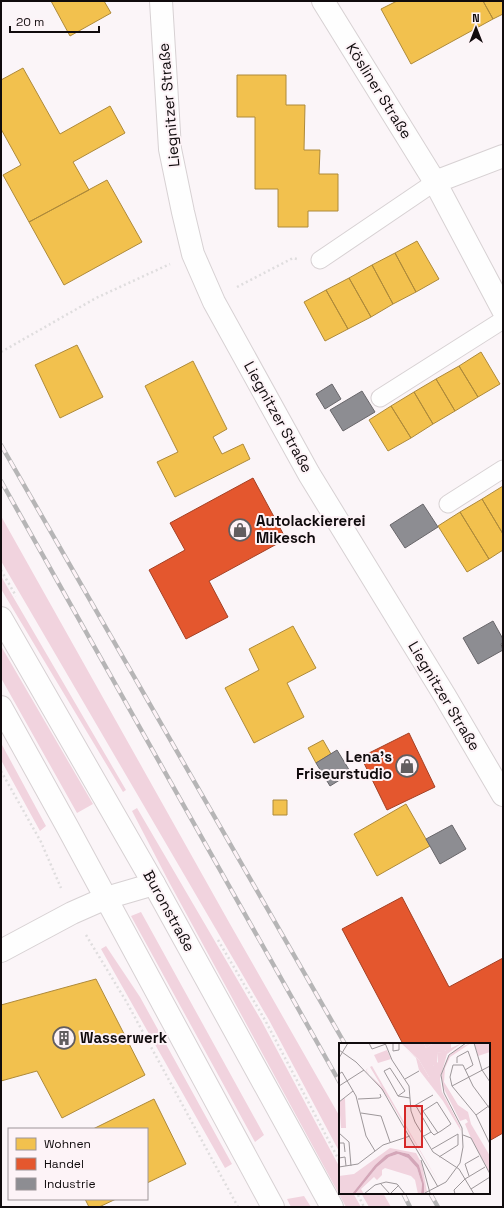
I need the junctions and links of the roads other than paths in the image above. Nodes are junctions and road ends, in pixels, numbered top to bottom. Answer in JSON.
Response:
{"nodes":[{"id":1,"x":161,"y":1,"type":"edge"},
{"id":2,"x":323,"y":1,"type":"edge"},
{"id":3,"x":503,"y":156,"type":"edge"},
{"id":4,"x":435,"y":182,"type":"junction"},
{"id":5,"x":320,"y":260,"type":"road end"},
{"id":6,"x":503,"y":310,"type":"edge"},
{"id":7,"x":503,"y":320,"type":"edge"},
{"id":8,"x":380,"y":398,"type":"dead end"},
{"id":9,"x":503,"y":469,"type":"edge"},
{"id":10,"x":448,"y":504,"type":"dead end"},
{"id":11,"x":1,"y":618,"type":"edge"},
{"id":12,"x":1,"y":706,"type":"edge"},
{"id":13,"x":503,"y":795,"type":"edge"},
{"id":14,"x":154,"y":884,"type":"junction"},
{"id":15,"x":106,"y":898,"type":"junction"},
{"id":16,"x":1,"y":951,"type":"edge"},
{"id":17,"x":273,"y":1207,"type":"edge"},
{"id":18,"x":332,"y":1207,"type":"edge"}],
"edges":[{"from":1,"to":13,"type":"street","name":"Liegnitzer Straße"},
{"from":2,"to":4,"type":"street","name":"Kösliner Straße"},
{"from":3,"to":4,"type":"street"},
{"from":4,"to":5,"type":"lane"},
{"from":4,"to":6,"type":"street","name":"Kösliner Straße"},
{"from":7,"to":8,"type":"lane"},
{"from":9,"to":10,"type":"lane"},
{"from":11,"to":14,"type":"street","name":"Buronstraße"},
{"from":12,"to":15,"type":"street"},
{"from":14,"to":15,"type":"street"},
{"from":14,"to":18,"type":"street","name":"Buronstraße"},
{"from":15,"to":16,"type":"street"},
{"from":15,"to":17,"type":"street"}]}
